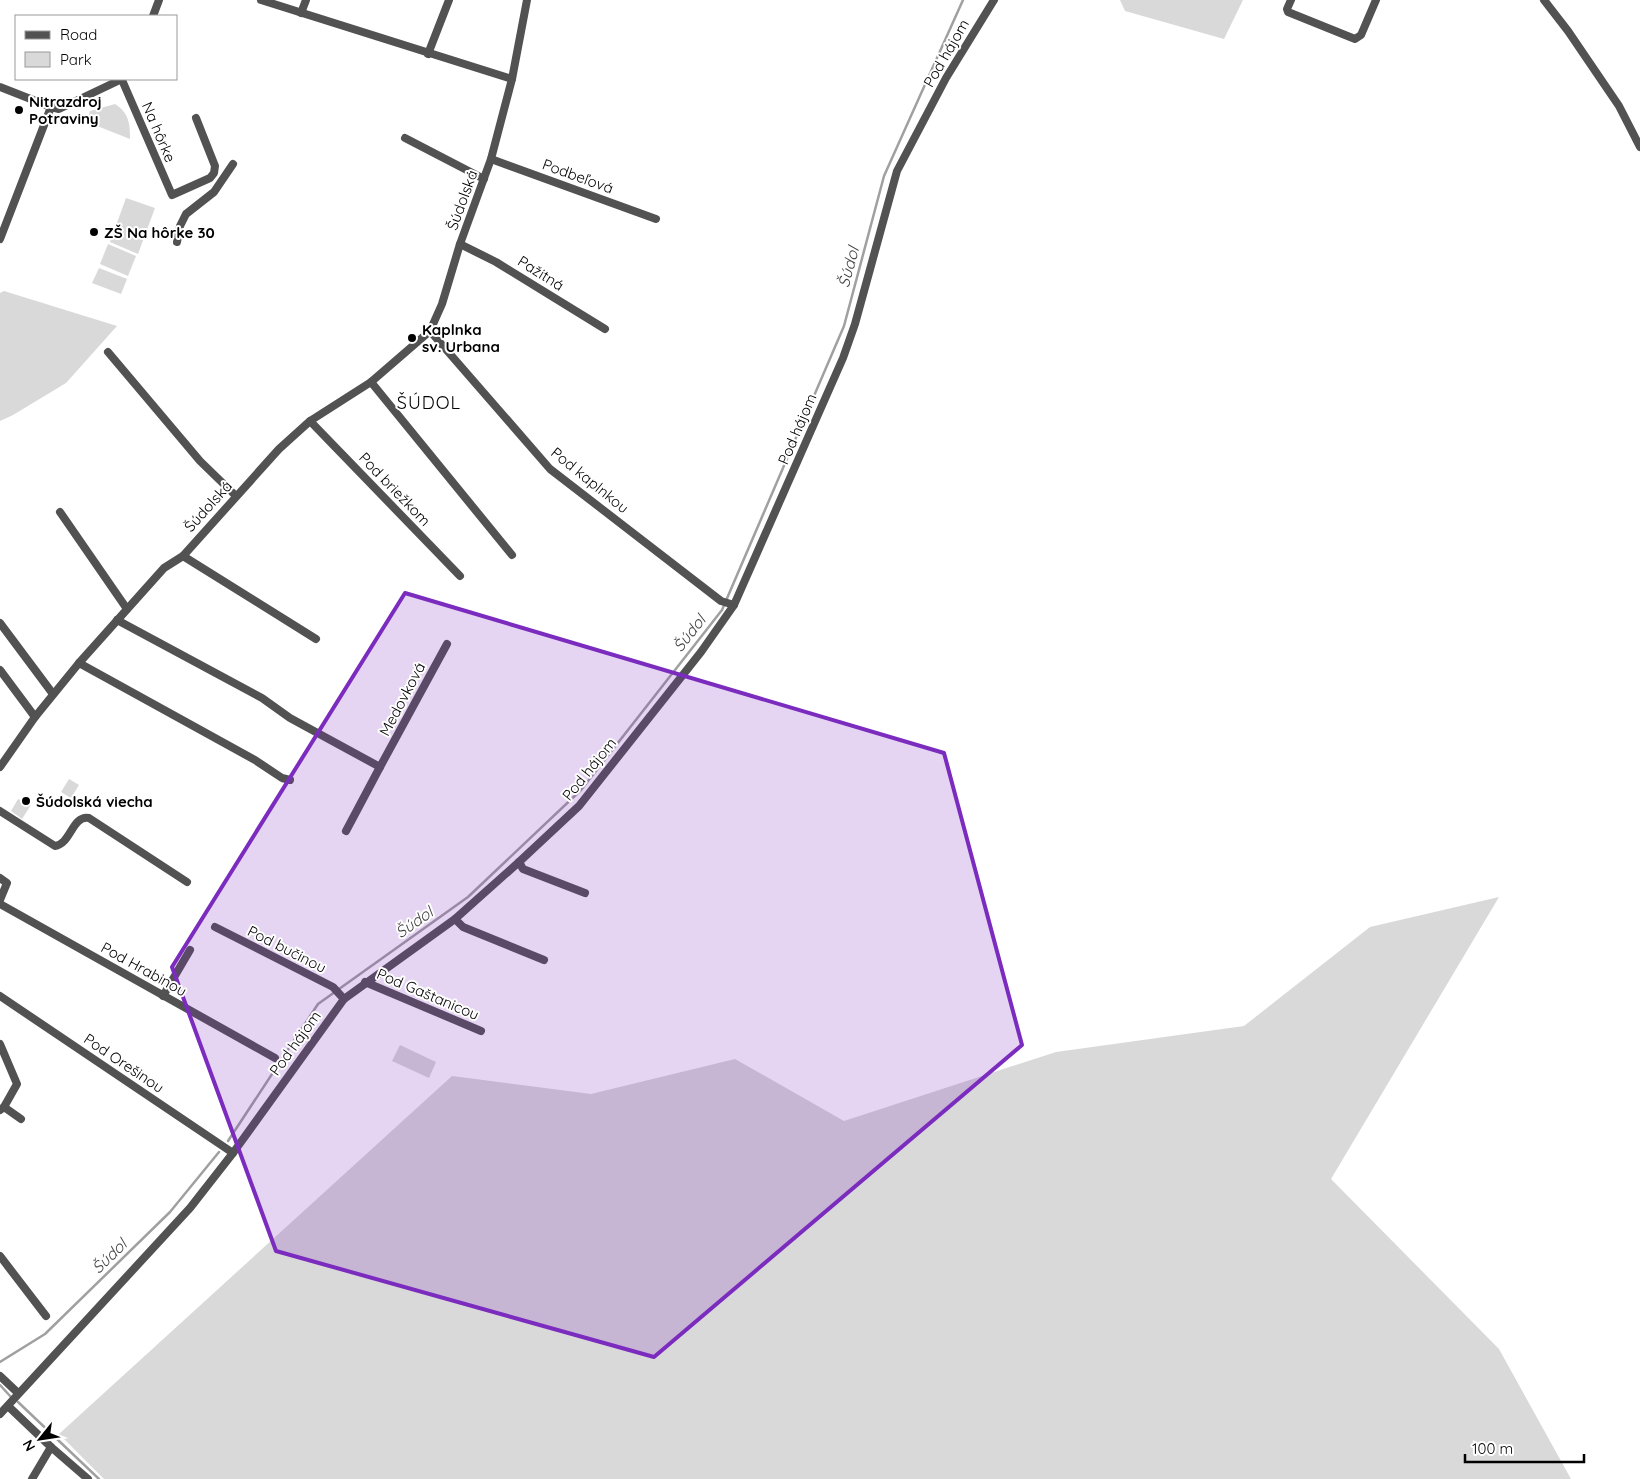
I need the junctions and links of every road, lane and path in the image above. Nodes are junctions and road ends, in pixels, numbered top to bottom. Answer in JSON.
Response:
{"nodes":[{"id":1,"x":159,"y":0,"type":"edge"},
{"id":2,"x":261,"y":0,"type":"edge"},
{"id":3,"x":306,"y":0,"type":"edge"},
{"id":4,"x":449,"y":0,"type":"edge"},
{"id":5,"x":527,"y":0,"type":"edge"},
{"id":6,"x":994,"y":0,"type":"edge"},
{"id":7,"x":1291,"y":0,"type":"edge"},
{"id":8,"x":1376,"y":0,"type":"edge"},
{"id":9,"x":1544,"y":0,"type":"edge"},
{"id":10,"x":301,"y":13,"type":"junction"},
{"id":11,"x":153,"y":15,"type":"edge"},
{"id":12,"x":428,"y":54,"type":"junction"},
{"id":13,"x":512,"y":79,"type":"junction"},
{"id":14,"x":120,"y":80,"type":"edge"},
{"id":15,"x":122,"y":80,"type":"edge"},
{"id":16,"x":0,"y":87,"type":"edge"},
{"id":17,"x":51,"y":108,"type":"junction"},
{"id":18,"x":196,"y":118,"type":"dead end"},
{"id":19,"x":405,"y":138,"type":"dead end"},
{"id":20,"x":1640,"y":147,"type":"edge"},
{"id":21,"x":491,"y":159,"type":"junction"},
{"id":22,"x":234,"y":164,"type":"dead end"},
{"id":23,"x":214,"y":173,"type":"junction"},
{"id":24,"x":223,"y":179,"type":"junction"},
{"id":25,"x":484,"y":179,"type":"junction"},
{"id":26,"x":656,"y":218,"type":"dead end"},
{"id":27,"x":0,"y":238,"type":"edge"},
{"id":28,"x":176,"y":242,"type":"dead end"},
{"id":29,"x":460,"y":244,"type":"junction"},
{"id":30,"x":605,"y":329,"type":"dead end"},
{"id":31,"x":430,"y":331,"type":"junction"},
{"id":32,"x":108,"y":352,"type":"dead end"},
{"id":33,"x":371,"y":382,"type":"junction"},
{"id":34,"x":310,"y":421,"type":"junction"},
{"id":35,"x":236,"y":496,"type":"junction"},
{"id":36,"x":60,"y":512,"type":"dead end"},
{"id":37,"x":512,"y":555,"type":"dead end"},
{"id":38,"x":183,"y":556,"type":"junction"},
{"id":39,"x":460,"y":576,"type":"dead end"},
{"id":40,"x":732,"y":604,"type":"junction"},
{"id":41,"x":128,"y":609,"type":"junction"},
{"id":42,"x":117,"y":620,"type":"junction"},
{"id":43,"x":0,"y":623,"type":"edge"},
{"id":44,"x":316,"y":639,"type":"dead end"},
{"id":45,"x":447,"y":644,"type":"dead end"},
{"id":46,"x":79,"y":663,"type":"junction"},
{"id":47,"x":0,"y":670,"type":"edge"},
{"id":48,"x":53,"y":694,"type":"junction"},
{"id":49,"x":34,"y":717,"type":"junction"},
{"id":50,"x":0,"y":767,"type":"edge"},
{"id":51,"x":380,"y":767,"type":"junction"},
{"id":52,"x":290,"y":780,"type":"dead end"},
{"id":53,"x":0,"y":811,"type":"edge"},
{"id":54,"x":346,"y":831,"type":"dead end"},
{"id":55,"x":519,"y":862,"type":"junction"},
{"id":56,"x":0,"y":878,"type":"edge"},
{"id":57,"x":187,"y":882,"type":"dead end"},
{"id":58,"x":585,"y":893,"type":"dead end"},
{"id":59,"x":0,"y":900,"type":"edge"},
{"id":60,"x":0,"y":904,"type":"edge"},
{"id":61,"x":455,"y":919,"type":"junction"},
{"id":62,"x":215,"y":927,"type":"dead end"},
{"id":63,"x":190,"y":950,"type":"dead end"},
{"id":64,"x":544,"y":960,"type":"dead end"},
{"id":65,"x":365,"y":982,"type":"junction"},
{"id":66,"x":339,"y":993,"type":"junction"},
{"id":67,"x":0,"y":996,"type":"edge"},
{"id":68,"x":163,"y":996,"type":"junction"},
{"id":69,"x":481,"y":1031,"type":"dead end"},
{"id":70,"x":0,"y":1044,"type":"edge"},
{"id":71,"x":275,"y":1058,"type":"dead end"},
{"id":72,"x":2,"y":1109,"type":"edge"},
{"id":73,"x":21,"y":1119,"type":"dead end"},
{"id":74,"x":233,"y":1153,"type":"junction"},
{"id":75,"x":0,"y":1256,"type":"edge"},
{"id":76,"x":46,"y":1316,"type":"dead end"},
{"id":77,"x":0,"y":1376,"type":"edge"},
{"id":78,"x":18,"y":1393,"type":"junction"},
{"id":79,"x":8,"y":1406,"type":"junction"},
{"id":80,"x":0,"y":1414,"type":"edge"},
{"id":81,"x":51,"y":1447,"type":"junction"},
{"id":82,"x":32,"y":1479,"type":"edge"},
{"id":83,"x":88,"y":1479,"type":"edge"}],
"edges":[{"from":1,"to":11,"type":"street"},
{"from":2,"to":10,"type":"street"},
{"from":3,"to":10,"type":"street"},
{"from":4,"to":12,"type":"street"},
{"from":5,"to":13,"type":"street","name":"Šúdolská"},
{"from":6,"to":40,"type":"street","name":"Pod hájom"},
{"from":7,"to":8,"type":"street"},
{"from":9,"to":20,"type":"street"},
{"from":10,"to":12,"type":"street"},
{"from":12,"to":13,"type":"street"},
{"from":13,"to":21,"type":"street","name":"Šúdolská"},
{"from":14,"to":17,"type":"street","name":"Na hôrke"},
{"from":15,"to":23,"type":"street","name":"Na hôrke"},
{"from":16,"to":17,"type":"street"},
{"from":17,"to":27,"type":"street"},
{"from":18,"to":23,"type":"street"},
{"from":19,"to":25,"type":"street"},
{"from":21,"to":25,"type":"street","name":"Šúdolská"},
{"from":21,"to":26,"type":"street","name":"Podbeľová"},
{"from":22,"to":24,"type":"street"},
{"from":23,"to":24,"type":"street"},
{"from":24,"to":28,"type":"street"},
{"from":25,"to":29,"type":"street","name":"Šúdolská"},
{"from":29,"to":30,"type":"street","name":"Pažitná"},
{"from":29,"to":31,"type":"street","name":"Šúdolská"},
{"from":31,"to":33,"type":"street","name":"Šúdolská"},
{"from":31,"to":40,"type":"street","name":"Pod kaplnkou"},
{"from":32,"to":35,"type":"street"},
{"from":33,"to":34,"type":"street","name":"Šúdolská"},
{"from":33,"to":37,"type":"street"},
{"from":34,"to":35,"type":"street","name":"Šúdolská"},
{"from":34,"to":39,"type":"street","name":"Pod briežkom"},
{"from":35,"to":38,"type":"street","name":"Šúdolská"},
{"from":36,"to":41,"type":"street"},
{"from":38,"to":41,"type":"street","name":"Šúdolská"},
{"from":38,"to":44,"type":"street"},
{"from":40,"to":55,"type":"street","name":"Pod hájom"},
{"from":41,"to":42,"type":"street","name":"Šúdolská"},
{"from":42,"to":46,"type":"street","name":"Šúdolská"},
{"from":42,"to":51,"type":"street"},
{"from":43,"to":48,"type":"street"},
{"from":45,"to":51,"type":"street","name":"Medovková"},
{"from":46,"to":48,"type":"street","name":"Šúdolská"},
{"from":46,"to":52,"type":"street"},
{"from":47,"to":49,"type":"street"},
{"from":48,"to":49,"type":"street","name":"Šúdolská"},
{"from":49,"to":50,"type":"street","name":"Šúdolská"},
{"from":51,"to":54,"type":"street","name":"Medovková"},
{"from":53,"to":57,"type":"street"},
{"from":55,"to":58,"type":"street"},
{"from":55,"to":61,"type":"street","name":"Pod hájom"},
{"from":56,"to":59,"type":"street"},
{"from":60,"to":68,"type":"street","name":"Pod Hrabinou"},
{"from":61,"to":64,"type":"street"},
{"from":61,"to":65,"type":"street","name":"Pod hájom"},
{"from":62,"to":66,"type":"street","name":"Pod bučinou"},
{"from":63,"to":68,"type":"street"},
{"from":65,"to":66,"type":"street","name":"Pod hájom"},
{"from":65,"to":69,"type":"street","name":"Pod Gaštanicou"},
{"from":66,"to":74,"type":"street","name":"Pod hájom"},
{"from":67,"to":74,"type":"street","name":"Pod Orešinou"},
{"from":68,"to":71,"type":"street","name":"Pod Hrabinou"},
{"from":70,"to":72,"type":"street"},
{"from":72,"to":73,"type":"street"},
{"from":74,"to":78,"type":"street","name":"Pod hájom"},
{"from":75,"to":76,"type":"street"},
{"from":77,"to":78,"type":"street"},
{"from":78,"to":79,"type":"street","name":"Pod hájom"},
{"from":79,"to":80,"type":"street","name":"Pod hájom"},
{"from":79,"to":81,"type":"street"},
{"from":81,"to":82,"type":"street"},
{"from":81,"to":83,"type":"street"}]}
